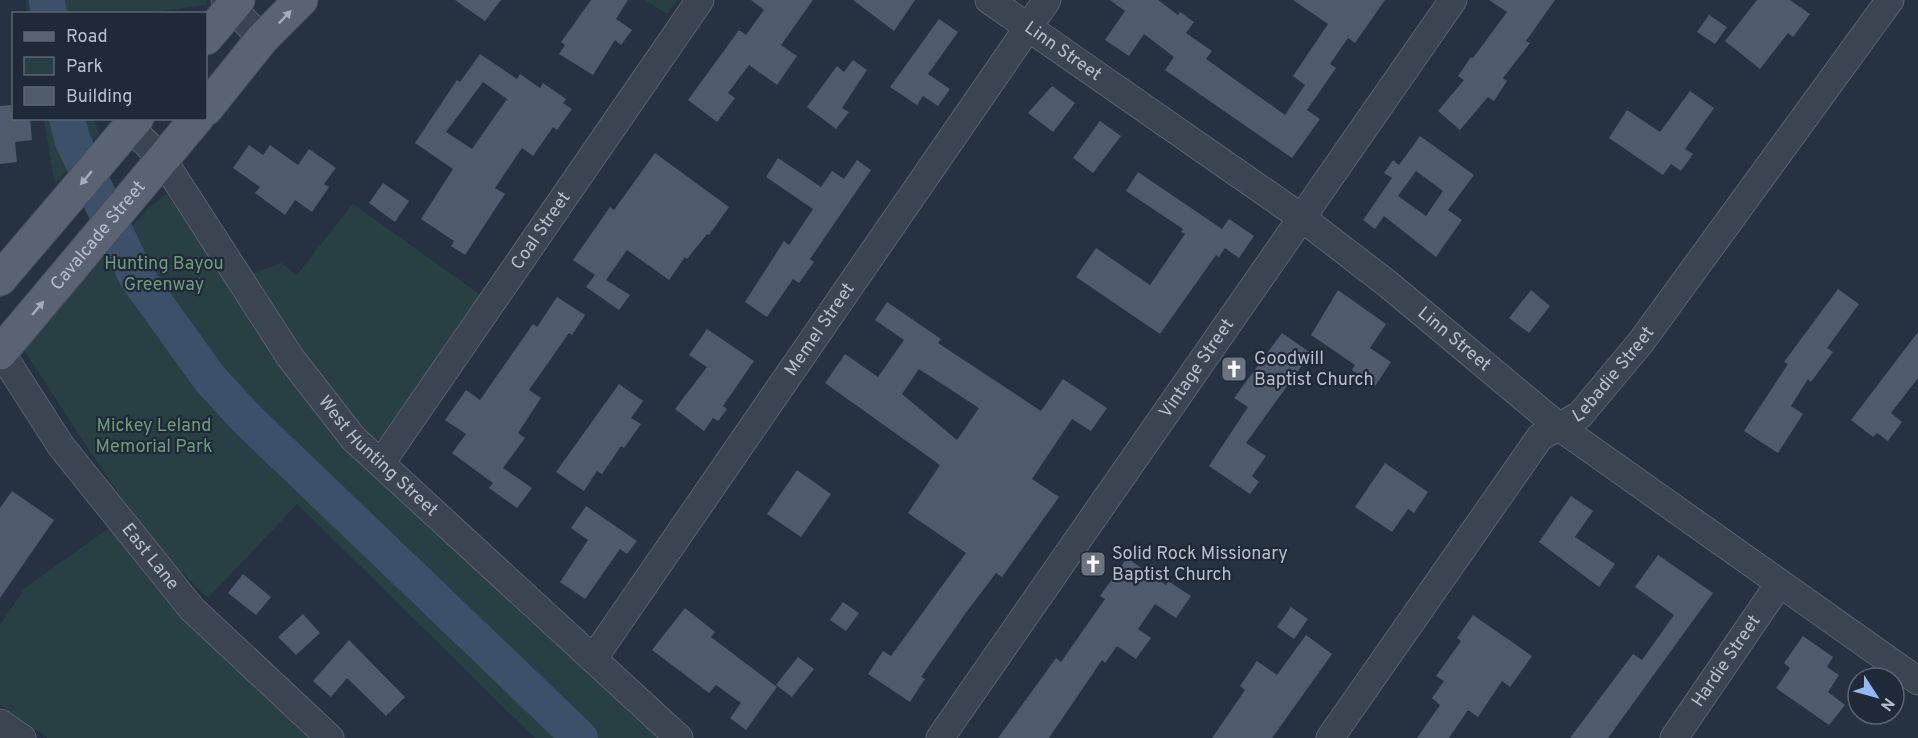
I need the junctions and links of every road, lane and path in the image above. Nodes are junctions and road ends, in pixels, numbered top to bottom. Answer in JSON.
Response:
{"nodes":[{"id":1,"x":301,"y":0,"type":"edge"},
{"id":2,"x":700,"y":0,"type":"edge"},
{"id":3,"x":989,"y":0,"type":"edge"},
{"id":4,"x":1047,"y":0,"type":"edge"},
{"id":5,"x":1453,"y":0,"type":"edge"},
{"id":6,"x":1890,"y":0,"type":"edge"},
{"id":7,"x":231,"y":2,"type":"edge"},
{"id":8,"x":1028,"y":27,"type":"junction"},
{"id":9,"x":207,"y":37,"type":"edge"},
{"id":10,"x":262,"y":39,"type":"junction"},
{"id":11,"x":207,"y":108,"type":"edge"},
{"id":12,"x":195,"y":120,"type":"edge"},
{"id":13,"x":133,"y":123,"type":"edge"},
{"id":14,"x":163,"y":160,"type":"junction"},
{"id":15,"x":1302,"y":218,"type":"junction"},
{"id":16,"x":0,"y":279,"type":"edge"},
{"id":17,"x":0,"y":352,"type":"edge"},
{"id":18,"x":1558,"y":426,"type":"junction"},
{"id":19,"x":381,"y":463,"type":"junction"},
{"id":20,"x":1779,"y":584,"type":"junction"},
{"id":21,"x":593,"y":659,"type":"junction"},
{"id":22,"x":1918,"y":681,"type":"edge"},
{"id":23,"x":0,"y":723,"type":"edge"},
{"id":24,"x":22,"y":738,"type":"edge"},
{"id":25,"x":330,"y":738,"type":"edge"},
{"id":26,"x":679,"y":738,"type":"edge"},
{"id":27,"x":940,"y":738,"type":"edge"},
{"id":28,"x":1330,"y":738,"type":"edge"},
{"id":29,"x":1674,"y":738,"type":"edge"}],
"edges":[{"from":10,"to":1,"type":"main road","one_way":true},
{"from":2,"to":19,"type":"street","name":"Coal Street"},
{"from":3,"to":8,"type":"street","name":"Linn Street"},
{"from":4,"to":8,"type":"street","name":"Memel Street"},
{"from":5,"to":15,"type":"street","name":"Vintage Street"},
{"from":6,"to":18,"type":"street","name":"Lebadie Street"},
{"from":7,"to":9,"type":"main road"},
{"from":7,"to":10,"type":"street"},
{"from":8,"to":15,"type":"street","name":"Linn Street"},
{"from":8,"to":21,"type":"street","name":"Memel Street"},
{"from":10,"to":11,"type":"main road"},
{"from":12,"to":14,"type":"main road","name":"Cavalcade Street"},
{"from":13,"to":14,"type":"street","name":"West Hunting Street"},
{"from":13,"to":16,"type":"main road","one_way":true},
{"from":17,"to":14,"type":"main road","name":"Cavalcade Street","one_way":true},
{"from":14,"to":19,"type":"street","name":"West Hunting Street"},
{"from":15,"to":18,"type":"street","name":"Linn Street"},
{"from":15,"to":27,"type":"street","name":"Vintage Street"},
{"from":17,"to":25,"type":"street","name":"East Lane"},
{"from":18,"to":20,"type":"street","name":"Linn Street"},
{"from":18,"to":28,"type":"street","name":"Lebadie Street"},
{"from":19,"to":21,"type":"street","name":"West Hunting Street"},
{"from":20,"to":22,"type":"street","name":"Linn Street"},
{"from":20,"to":29,"type":"street","name":"Hardie Street"},
{"from":21,"to":26,"type":"street","name":"West Hunting Street"},
{"from":23,"to":24,"type":"street"}]}
